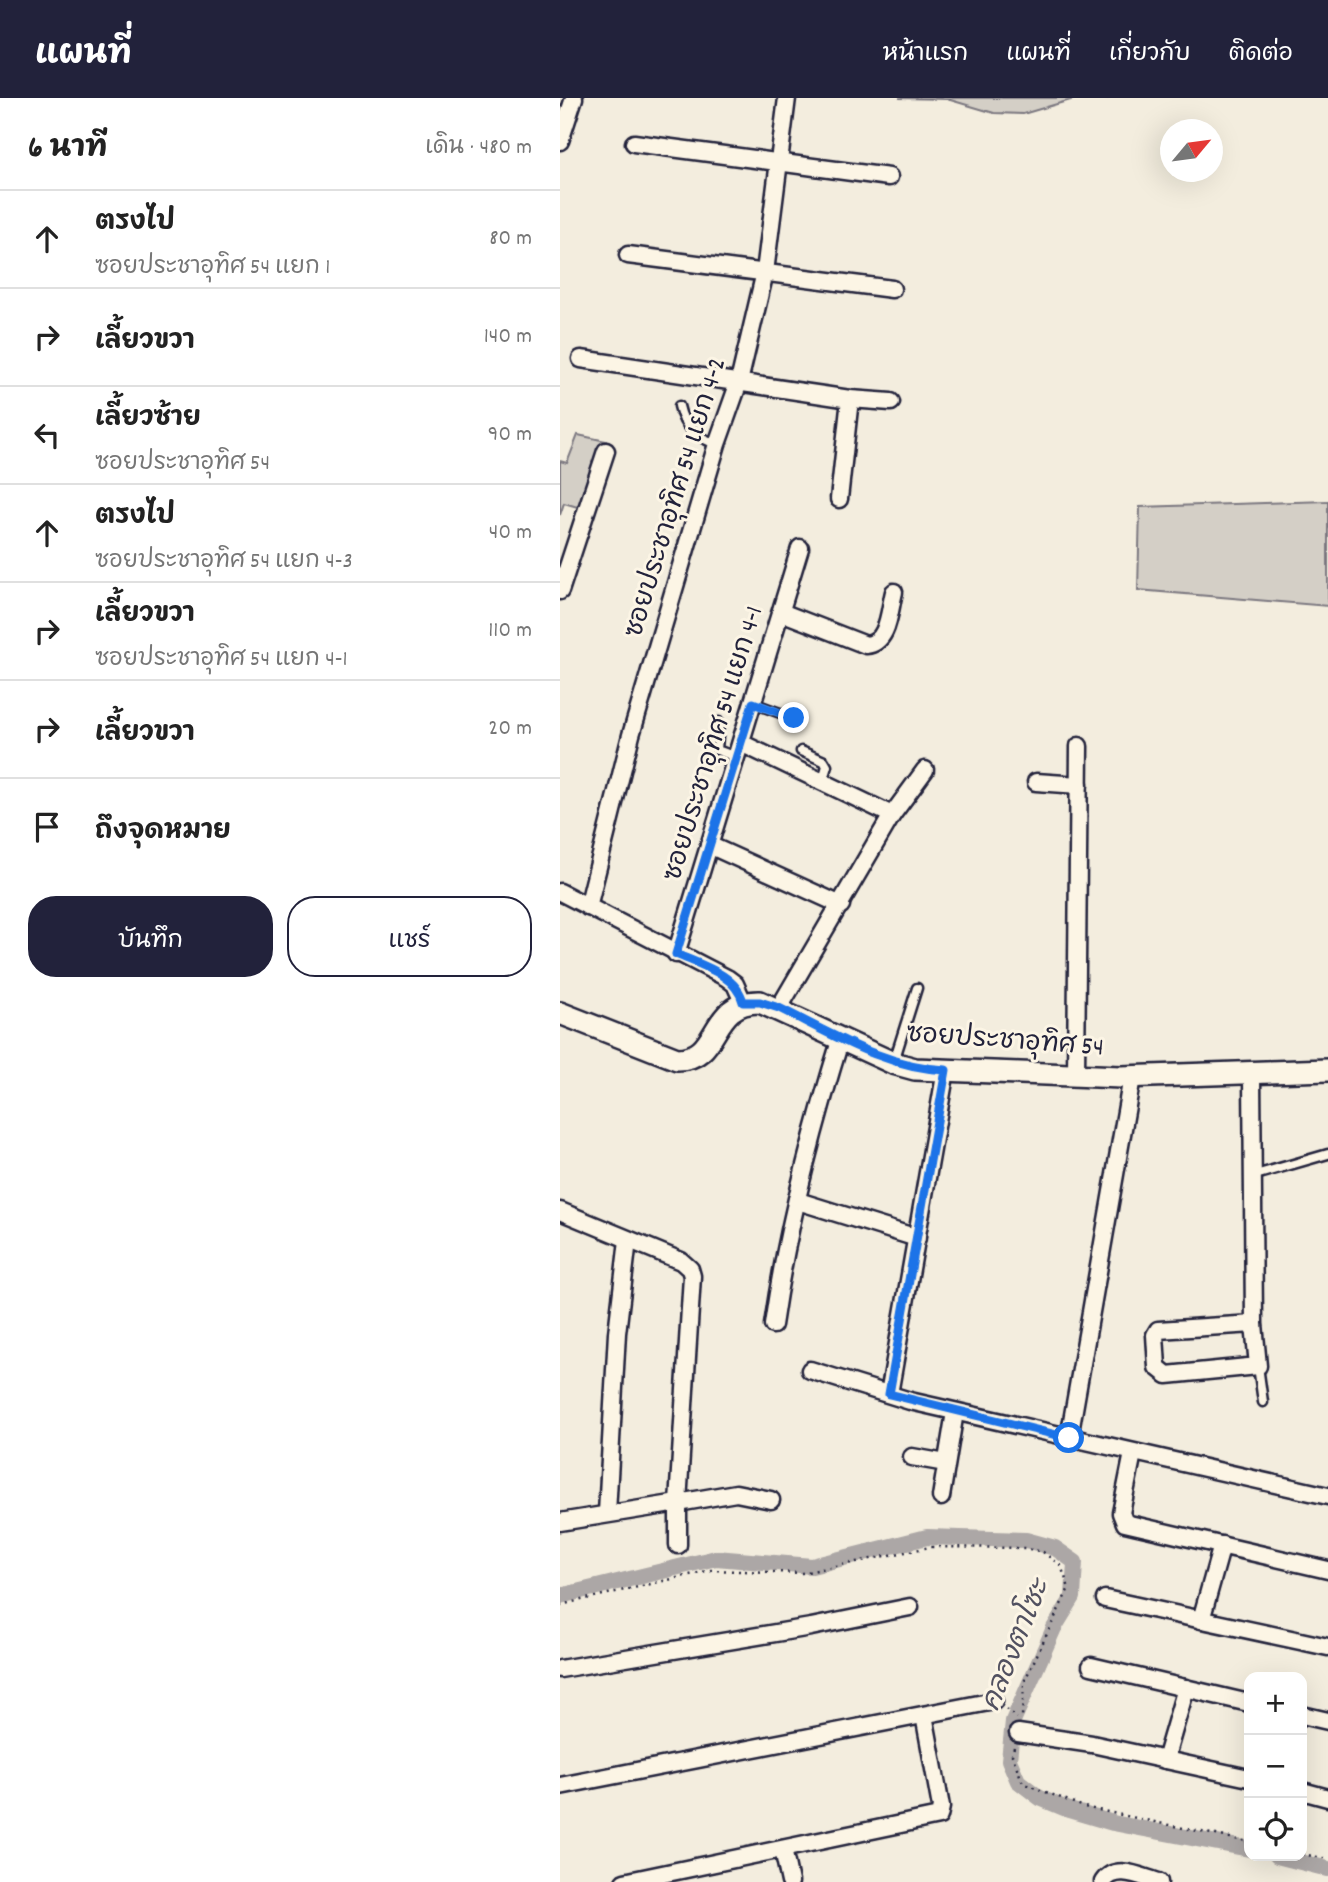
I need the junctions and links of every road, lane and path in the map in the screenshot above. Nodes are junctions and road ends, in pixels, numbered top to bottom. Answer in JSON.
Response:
{"nodes":[{"id":1,"x":574,"y":98,"type":"edge"},
{"id":2,"x":787,"y":98,"type":"edge"},
{"id":3,"x":560,"y":141,"type":"edge"},
{"id":4,"x":634,"y":143,"type":"dead end"},
{"id":5,"x":778,"y":160,"type":"junction"},
{"id":6,"x":889,"y":177,"type":"dead end"},
{"id":7,"x":628,"y":255,"type":"dead end"},
{"id":8,"x":765,"y":272,"type":"junction"},
{"id":9,"x":892,"y":289,"type":"dead end"},
{"id":10,"x":581,"y":359,"type":"dead end"},
{"id":11,"x":739,"y":382,"type":"junction"},
{"id":12,"x":850,"y":399,"type":"junction"},
{"id":13,"x":891,"y":402,"type":"dead end"},
{"id":14,"x":679,"y":406,"type":"dead end"},
{"id":15,"x":717,"y":444,"type":"junction"},
{"id":16,"x":606,"y":451,"type":"dead end"},
{"id":17,"x":839,"y":499,"type":"dead end"},
{"id":18,"x":800,"y":548,"type":"dead end"},
{"id":19,"x":560,"y":591,"type":"edge"},
{"id":20,"x":894,"y":592,"type":"dead end"},
{"id":21,"x":781,"y":612,"type":"junction"},
{"id":22,"x":753,"y":703,"type":"junction"},
{"id":23,"x":794,"y":718,"type":"dead end"},
{"id":24,"x":719,"y":722,"type":"dead end"},
{"id":25,"x":1079,"y":746,"type":"dead end"},
{"id":26,"x":738,"y":750,"type":"junction"},
{"id":27,"x":801,"y":751,"type":"dead end"},
{"id":28,"x":925,"y":770,"type":"dead end"},
{"id":29,"x":822,"y":782,"type":"junction"},
{"id":30,"x":1036,"y":782,"type":"dead end"},
{"id":31,"x":1079,"y":785,"type":"junction"},
{"id":32,"x":892,"y":815,"type":"junction"},
{"id":33,"x":709,"y":845,"type":"junction"},
{"id":34,"x":560,"y":892,"type":"edge"},
{"id":35,"x":841,"y":905,"type":"junction"},
{"id":36,"x":588,"y":907,"type":"junction"},
{"id":37,"x":676,"y":954,"type":"junction"},
{"id":38,"x":918,"y":988,"type":"dead end"},
{"id":39,"x":743,"y":1002,"type":"junction"},
{"id":40,"x":779,"y":1008,"type":"junction"},
{"id":41,"x":560,"y":1013,"type":"edge"},
{"id":42,"x":841,"y":1038,"type":"junction"},
{"id":43,"x":893,"y":1063,"type":"junction"},
{"id":44,"x":946,"y":1070,"type":"junction"},
{"id":45,"x":1328,"y":1070,"type":"edge"},
{"id":46,"x":1076,"y":1075,"type":"junction"},
{"id":47,"x":1252,"y":1075,"type":"junction"},
{"id":48,"x":1132,"y":1077,"type":"junction"},
{"id":49,"x":1328,"y":1154,"type":"edge"},
{"id":50,"x":1252,"y":1176,"type":"junction"},
{"id":51,"x":798,"y":1202,"type":"junction"},
{"id":52,"x":560,"y":1211,"type":"edge"},
{"id":53,"x":917,"y":1238,"type":"junction"},
{"id":54,"x":628,"y":1240,"type":"junction"},
{"id":55,"x":1255,"y":1324,"type":"junction"},
{"id":56,"x":773,"y":1325,"type":"dead end"},
{"id":57,"x":1258,"y":1366,"type":"junction"},
{"id":58,"x":810,"y":1370,"type":"dead end"},
{"id":59,"x":889,"y":1394,"type":"junction"},
{"id":60,"x":1263,"y":1402,"type":"dead end"},
{"id":61,"x":955,"y":1412,"type":"junction"},
{"id":62,"x":1069,"y":1438,"type":"junction"},
{"id":63,"x":1133,"y":1453,"type":"junction"},
{"id":64,"x":912,"y":1457,"type":"dead end"},
{"id":65,"x":946,"y":1463,"type":"junction"},
{"id":66,"x":1328,"y":1496,"type":"edge"},
{"id":67,"x":941,"y":1497,"type":"dead end"},
{"id":68,"x":771,"y":1500,"type":"dead end"},
{"id":69,"x":678,"y":1503,"type":"junction"},
{"id":70,"x":607,"y":1513,"type":"junction"},
{"id":71,"x":560,"y":1522,"type":"edge"},
{"id":72,"x":678,"y":1545,"type":"dead end"},
{"id":73,"x":1222,"y":1545,"type":"junction"},
{"id":74,"x":1328,"y":1570,"type":"edge"},
{"id":75,"x":1105,"y":1599,"type":"dead end"},
{"id":76,"x":560,"y":1605,"type":"edge"},
{"id":77,"x":910,"y":1607,"type":"dead end"},
{"id":78,"x":1201,"y":1620,"type":"junction"},
{"id":79,"x":1328,"y":1647,"type":"edge"},
{"id":80,"x":1091,"y":1666,"type":"dead end"},
{"id":81,"x":560,"y":1669,"type":"edge"},
{"id":82,"x":1186,"y":1688,"type":"junction"},
{"id":83,"x":994,"y":1701,"type":"dead end"},
{"id":84,"x":1244,"y":1702,"type":"edge"},
{"id":85,"x":924,"y":1714,"type":"junction"},
{"id":86,"x":1307,"y":1716,"type":"edge"},
{"id":87,"x":1022,"y":1717,"type":"dead end"},
{"id":88,"x":1328,"y":1721,"type":"edge"},
{"id":89,"x":1018,"y":1733,"type":"joint"},
{"id":90,"x":1164,"y":1760,"type":"junction"},
{"id":91,"x":1244,"y":1778,"type":"edge"},
{"id":92,"x":560,"y":1786,"type":"edge"},
{"id":93,"x":1307,"y":1792,"type":"edge"},
{"id":94,"x":1328,"y":1798,"type":"edge"},
{"id":95,"x":1244,"y":1841,"type":"edge"},
{"id":96,"x":783,"y":1849,"type":"junction"},
{"id":97,"x":1307,"y":1855,"type":"edge"},
{"id":98,"x":1328,"y":1859,"type":"edge"},
{"id":99,"x":686,"y":1875,"type":"edge"},
{"id":100,"x":625,"y":1882,"type":"edge"},
{"id":101,"x":790,"y":1882,"type":"edge"},
{"id":102,"x":1103,"y":1882,"type":"edge"},
{"id":103,"x":1159,"y":1882,"type":"edge"}],
"edges":[{"from":1,"to":3,"type":"street"},
{"from":2,"to":5,"type":"street","name":"ซอยประชาอุทิศ 54 แยก 4-2"},
{"from":4,"to":5,"type":"street"},
{"from":5,"to":6,"type":"street"},
{"from":5,"to":8,"type":"street","name":"ซอยประชาอุทิศ 54 แยก 4-2"},
{"from":7,"to":8,"type":"street"},
{"from":8,"to":9,"type":"street"},
{"from":8,"to":11,"type":"street","name":"ซอยประชาอุทิศ 54 แยก 4-2"},
{"from":10,"to":11,"type":"street"},
{"from":11,"to":12,"type":"street"},
{"from":11,"to":15,"type":"street","name":"ซอยประชาอุทิศ 54 แยก 4-2"},
{"from":12,"to":13,"type":"street"},
{"from":12,"to":17,"type":"street"},
{"from":14,"to":15,"type":"lane"},
{"from":15,"to":36,"type":"street","name":"ซอยประชาอุทิศ 54 แยก 4-2"},
{"from":16,"to":19,"type":"street"},
{"from":18,"to":21,"type":"street","name":"ซอยประชาอุทิศ 54 แยก 4-1"},
{"from":20,"to":21,"type":"street"},
{"from":21,"to":22,"type":"street","name":"ซอยประชาอุทิศ 54 แยก 4-1"},
{"from":22,"to":23,"type":"lane"},
{"from":22,"to":26,"type":"street","name":"ซอยประชาอุทิศ 54 แยก 4-1"},
{"from":24,"to":26,"type":"lane"},
{"from":25,"to":31,"type":"street"},
{"from":26,"to":29,"type":"street"},
{"from":26,"to":33,"type":"street","name":"ซอยประชาอุทิศ 54 แยก 4-1"},
{"from":27,"to":29,"type":"lane"},
{"from":28,"to":32,"type":"street"},
{"from":29,"to":32,"type":"street"},
{"from":30,"to":31,"type":"street"},
{"from":31,"to":46,"type":"street"},
{"from":32,"to":35,"type":"street"},
{"from":33,"to":35,"type":"street"},
{"from":33,"to":37,"type":"street","name":"ซอยประชาอุทิศ 54 แยก 4-1"},
{"from":34,"to":36,"type":"street"},
{"from":35,"to":40,"type":"street"},
{"from":36,"to":37,"type":"street"},
{"from":37,"to":39,"type":"street"},
{"from":38,"to":43,"type":"lane"},
{"from":39,"to":40,"type":"street","name":"ซอยประชาอุทิศ 54"},
{"from":39,"to":41,"type":"street"},
{"from":40,"to":42,"type":"street","name":"ซอยประชาอุทิศ 54"},
{"from":42,"to":43,"type":"street","name":"ซอยประชาอุทิศ 54"},
{"from":42,"to":51,"type":"street"},
{"from":43,"to":44,"type":"street","name":"ซอยประชาอุทิศ 54"},
{"from":44,"to":46,"type":"street","name":"ซอยประชาอุทิศ 54"},
{"from":44,"to":53,"type":"street"},
{"from":45,"to":47,"type":"street","name":"ซอยประชาอุทิศ 54"},
{"from":46,"to":48,"type":"street","name":"ซอยประชาอุทิศ 54"},
{"from":47,"to":48,"type":"street","name":"ซอยประชาอุทิศ 54"},
{"from":47,"to":50,"type":"street"},
{"from":48,"to":62,"type":"street"},
{"from":49,"to":50,"type":"lane"},
{"from":50,"to":55,"type":"street"},
{"from":51,"to":53,"type":"street"},
{"from":51,"to":56,"type":"street"},
{"from":52,"to":54,"type":"street"},
{"from":53,"to":59,"type":"street"},
{"from":54,"to":69,"type":"street"},
{"from":54,"to":70,"type":"street"},
{"from":55,"to":57,"type":"street"},
{"from":55,"to":57,"type":"street"},
{"from":57,"to":60,"type":"lane"},
{"from":58,"to":59,"type":"street"},
{"from":59,"to":61,"type":"street"},
{"from":61,"to":62,"type":"street"},
{"from":61,"to":65,"type":"street"},
{"from":62,"to":63,"type":"street"},
{"from":63,"to":66,"type":"street"},
{"from":63,"to":73,"type":"street"},
{"from":64,"to":65,"type":"street"},
{"from":65,"to":67,"type":"street"},
{"from":68,"to":69,"type":"street"},
{"from":69,"to":70,"type":"street"},
{"from":69,"to":72,"type":"street"},
{"from":70,"to":71,"type":"street"},
{"from":73,"to":74,"type":"street"},
{"from":73,"to":78,"type":"street"},
{"from":75,"to":78,"type":"street"},
{"from":76,"to":87,"type":"path"},
{"from":77,"to":81,"type":"street"},
{"from":78,"to":79,"type":"street"},
{"from":80,"to":82,"type":"street"},
{"from":82,"to":84,"type":"street"},
{"from":82,"to":90,"type":"street"},
{"from":83,"to":85,"type":"street"},
{"from":85,"to":92,"type":"street"},
{"from":85,"to":96,"type":"street"},
{"from":86,"to":88,"type":"street"},
{"from":89,"to":90,"type":"street"},
{"from":89,"to":95,"type":"path"},
{"from":90,"to":91,"type":"street"},
{"from":93,"to":94,"type":"street"},
{"from":96,"to":99,"type":"street"},
{"from":96,"to":101,"type":"street"},
{"from":97,"to":98,"type":"path"},
{"from":99,"to":100,"type":"street"},
{"from":102,"to":103,"type":"street"}]}
